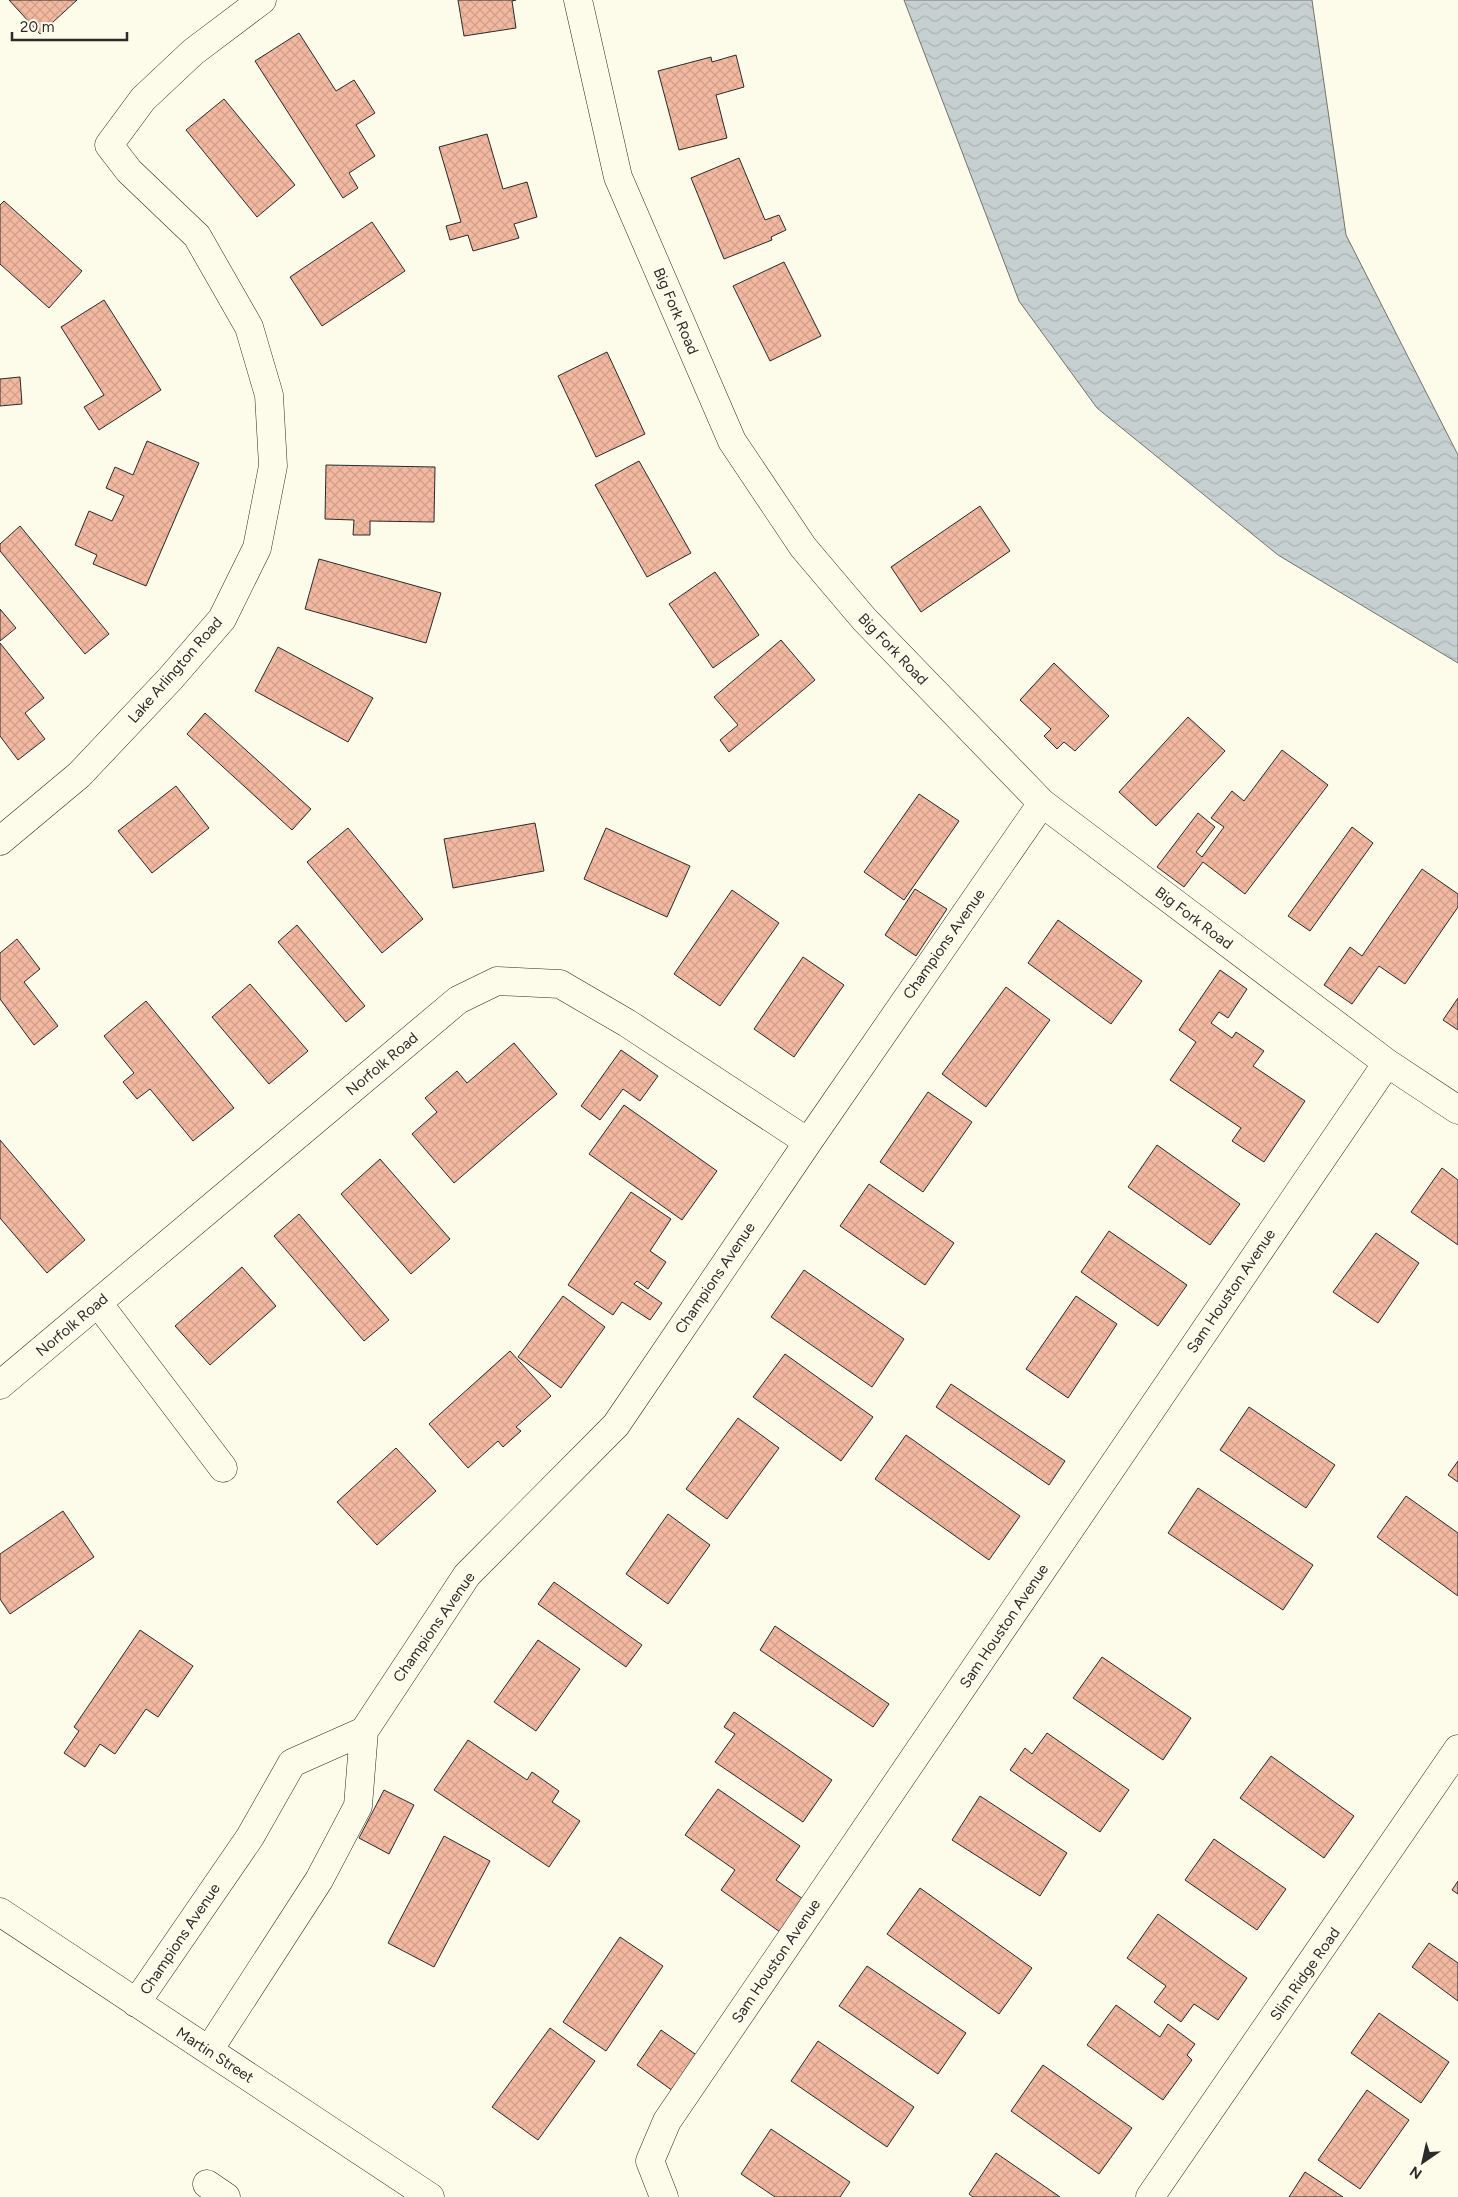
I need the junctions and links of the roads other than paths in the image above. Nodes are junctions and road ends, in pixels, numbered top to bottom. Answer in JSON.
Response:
{"nodes":[{"id":1,"x":262,"y":0,"type":"edge"},
{"id":2,"x":578,"y":0,"type":"edge"},
{"id":3,"x":1042,"y":803,"type":"junction"},
{"id":4,"x":0,"y":841,"type":"edge"},
{"id":5,"x":1387,"y":1063,"type":"junction"},
{"id":6,"x":1458,"y":1110,"type":"edge"},
{"id":7,"x":808,"y":1142,"type":"junction"},
{"id":8,"x":98,"y":1302,"type":"junction"},
{"id":9,"x":0,"y":1385,"type":"edge"},
{"id":10,"x":223,"y":1468,"type":"dead end"},
{"id":11,"x":364,"y":1731,"type":"junction"},
{"id":12,"x":1458,"y":1749,"type":"edge"},
{"id":13,"x":0,"y":1912,"type":"edge"},
{"id":14,"x":136,"y":2003,"type":"junction"},
{"id":15,"x":209,"y":2050,"type":"junction"},
{"id":16,"x":430,"y":2197,"type":"edge"},
{"id":17,"x":664,"y":2197,"type":"edge"},
{"id":18,"x":1150,"y":2197,"type":"edge"}],
"edges":[{"from":1,"to":4,"type":"street","name":"Lake Arlington Road"},
{"from":2,"to":3,"type":"street","name":"Big Fork Road"},
{"from":3,"to":5,"type":"street","name":"Big Fork Road"},
{"from":3,"to":7,"type":"street","name":"Champions Avenue"},
{"from":5,"to":6,"type":"street","name":"Big Fork Road"},
{"from":5,"to":17,"type":"street","name":"Sam Houston Avenue"},
{"from":7,"to":8,"type":"street","name":"Norfolk Road"},
{"from":7,"to":11,"type":"street","name":"Champions Avenue"},
{"from":8,"to":9,"type":"street","name":"Norfolk Road"},
{"from":8,"to":10,"type":"street"},
{"from":11,"to":14,"type":"street","name":"Champions Avenue"},
{"from":11,"to":15,"type":"street","name":"Champions Avenue"},
{"from":12,"to":18,"type":"street","name":"Slim Ridge Road"},
{"from":13,"to":14,"type":"street","name":"Martin Street"},
{"from":14,"to":15,"type":"street","name":"Martin Street"},
{"from":15,"to":16,"type":"street","name":"Martin Street"}]}
